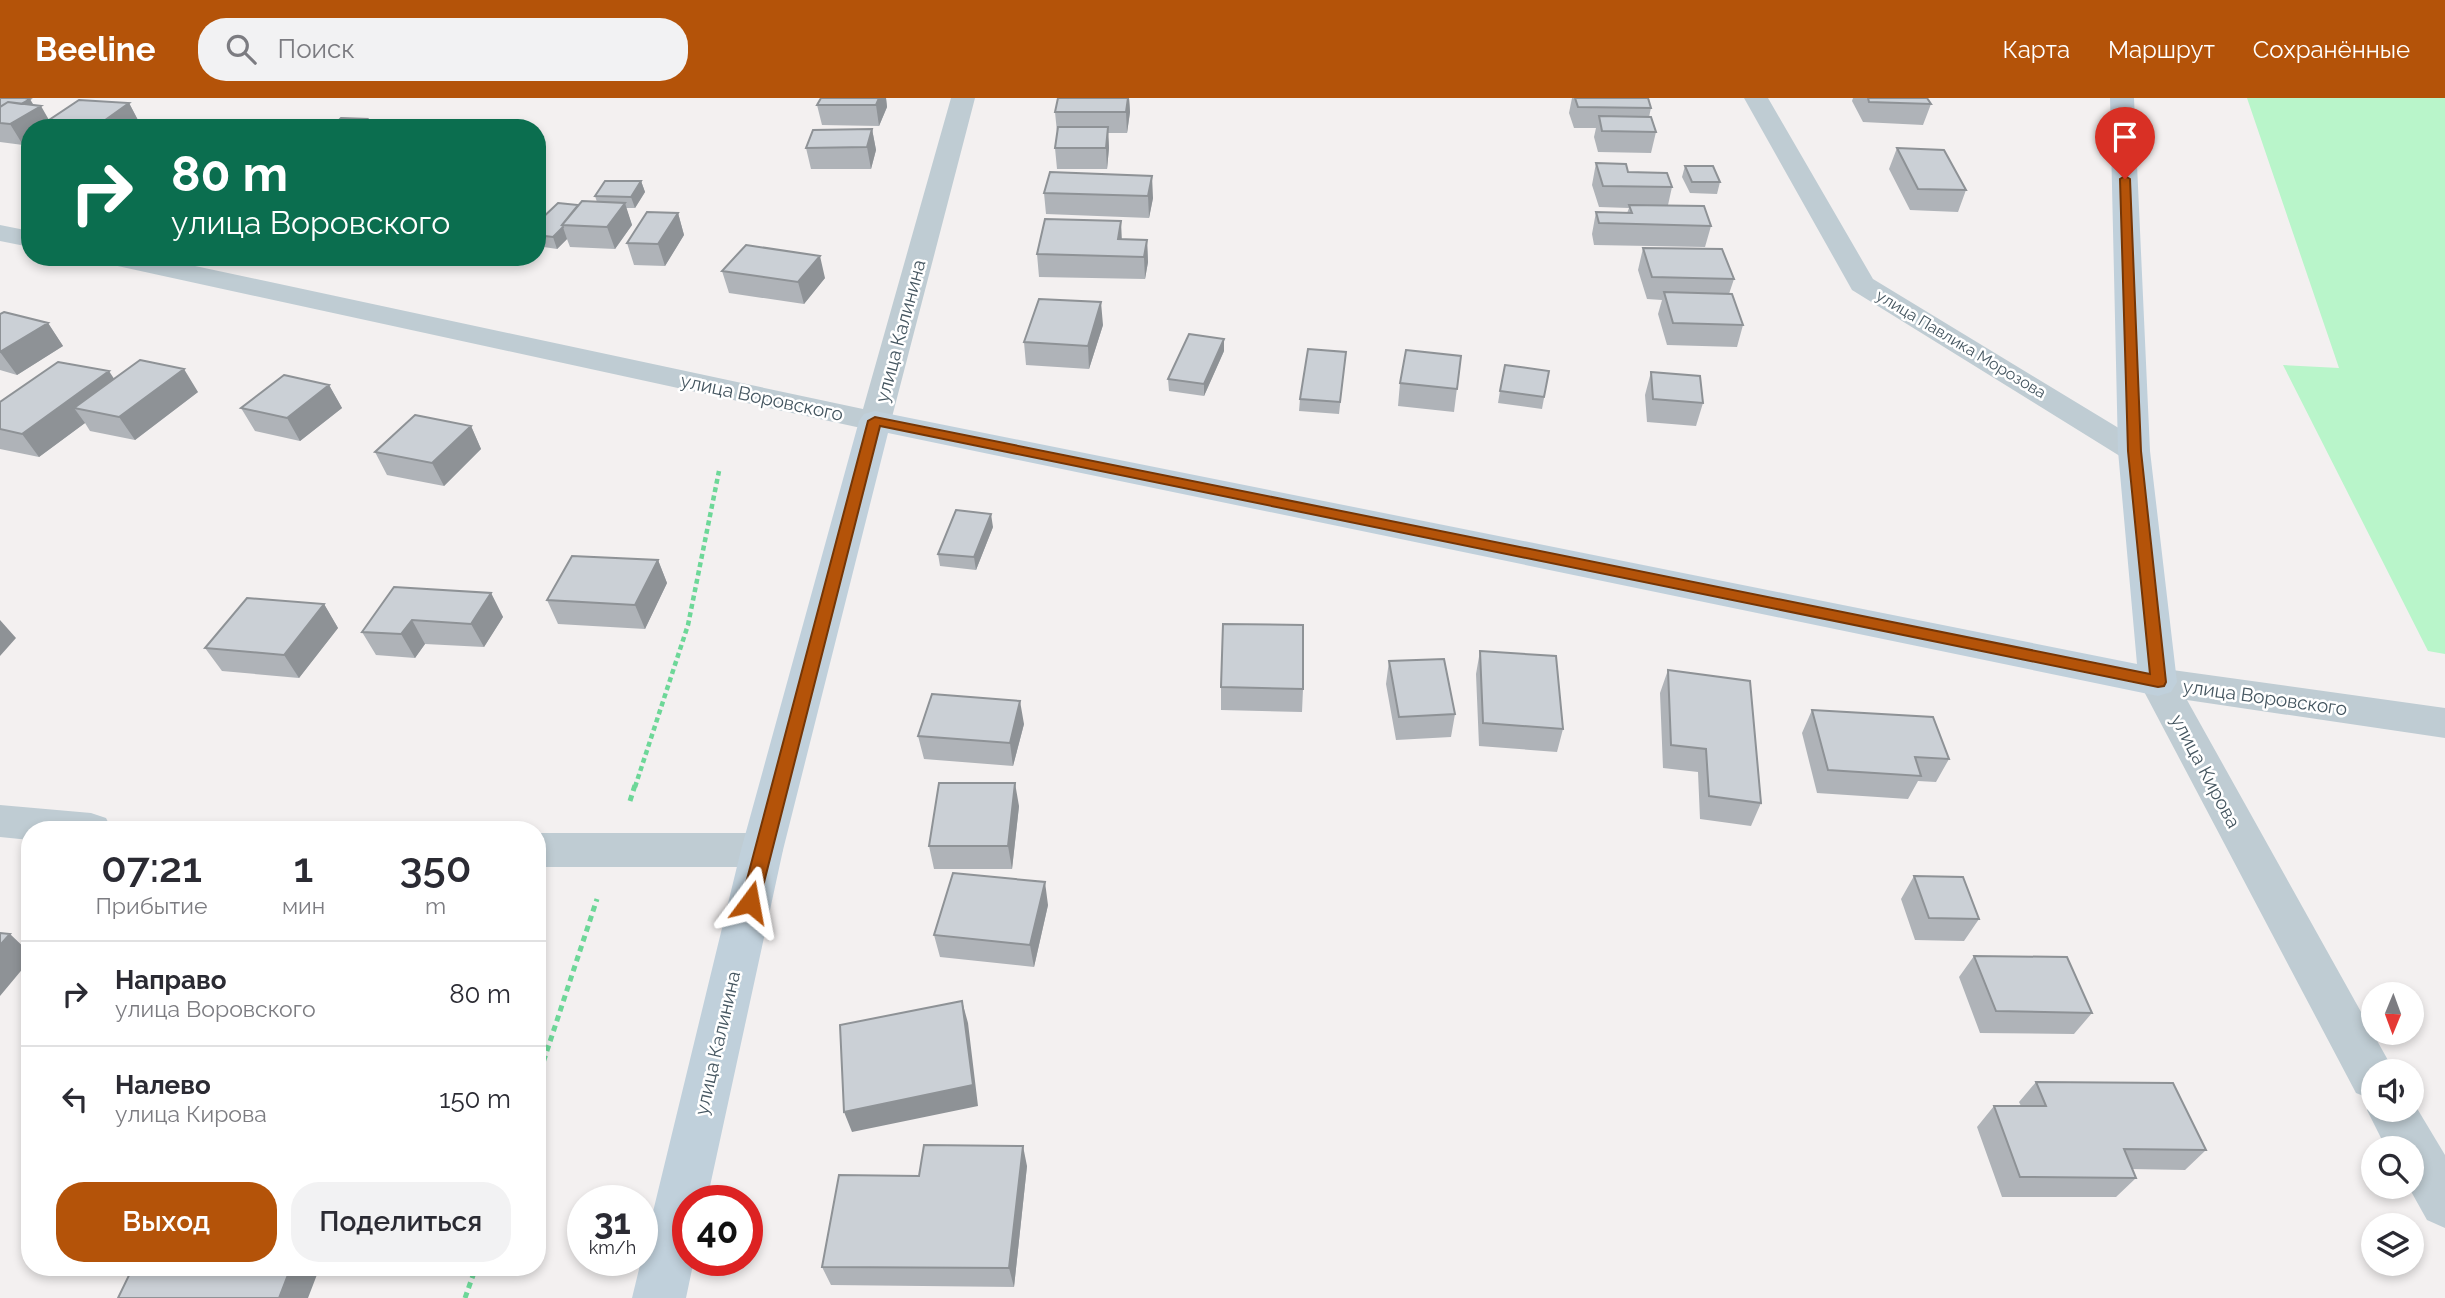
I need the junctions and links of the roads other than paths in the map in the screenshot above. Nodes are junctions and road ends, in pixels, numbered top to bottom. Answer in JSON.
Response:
{"nodes":[{"id":1,"x":963,"y":98,"type":"edge"},
{"id":2,"x":1756,"y":98,"type":"edge"},
{"id":3,"x":2122,"y":98,"type":"edge"},
{"id":4,"x":0,"y":233,"type":"edge"},
{"id":5,"x":21,"y":237,"type":"edge"},
{"id":6,"x":155,"y":266,"type":"edge"},
{"id":7,"x":875,"y":421,"type":"junction"},
{"id":8,"x":2134,"y":451,"type":"junction"},
{"id":9,"x":2158,"y":682,"type":"junction"},
{"id":10,"x":2445,"y":723,"type":"edge"},
{"id":11,"x":0,"y":821,"type":"edge"},
{"id":12,"x":21,"y":823,"type":"edge"},
{"id":13,"x":546,"y":850,"type":"edge"},
{"id":14,"x":762,"y":850,"type":"junction"},
{"id":15,"x":2362,"y":1059,"type":"edge"},
{"id":16,"x":2398,"y":1122,"type":"edge"},
{"id":17,"x":2445,"y":1203,"type":"edge"},
{"id":18,"x":659,"y":1298,"type":"edge"}],
"edges":[{"from":1,"to":7,"type":"street","name":"улица Калинина"},
{"from":2,"to":8,"type":"street","name":"улица Павлика Морозова"},
{"from":3,"to":8,"type":"street","name":"улица Кирова"},
{"from":4,"to":5,"type":"street"},
{"from":6,"to":7,"type":"street","name":"улица Воровского"},
{"from":7,"to":9,"type":"street","name":"улица Воровского"},
{"from":7,"to":14,"type":"street","name":"улица Калинина"},
{"from":8,"to":9,"type":"street","name":"улица Кирова"},
{"from":9,"to":10,"type":"street","name":"улица Воровского"},
{"from":9,"to":15,"type":"street","name":"улица Кирова"},
{"from":11,"to":12,"type":"street"},
{"from":13,"to":14,"type":"street"},
{"from":14,"to":18,"type":"street","name":"улица Калинина"},
{"from":16,"to":17,"type":"street"}]}
